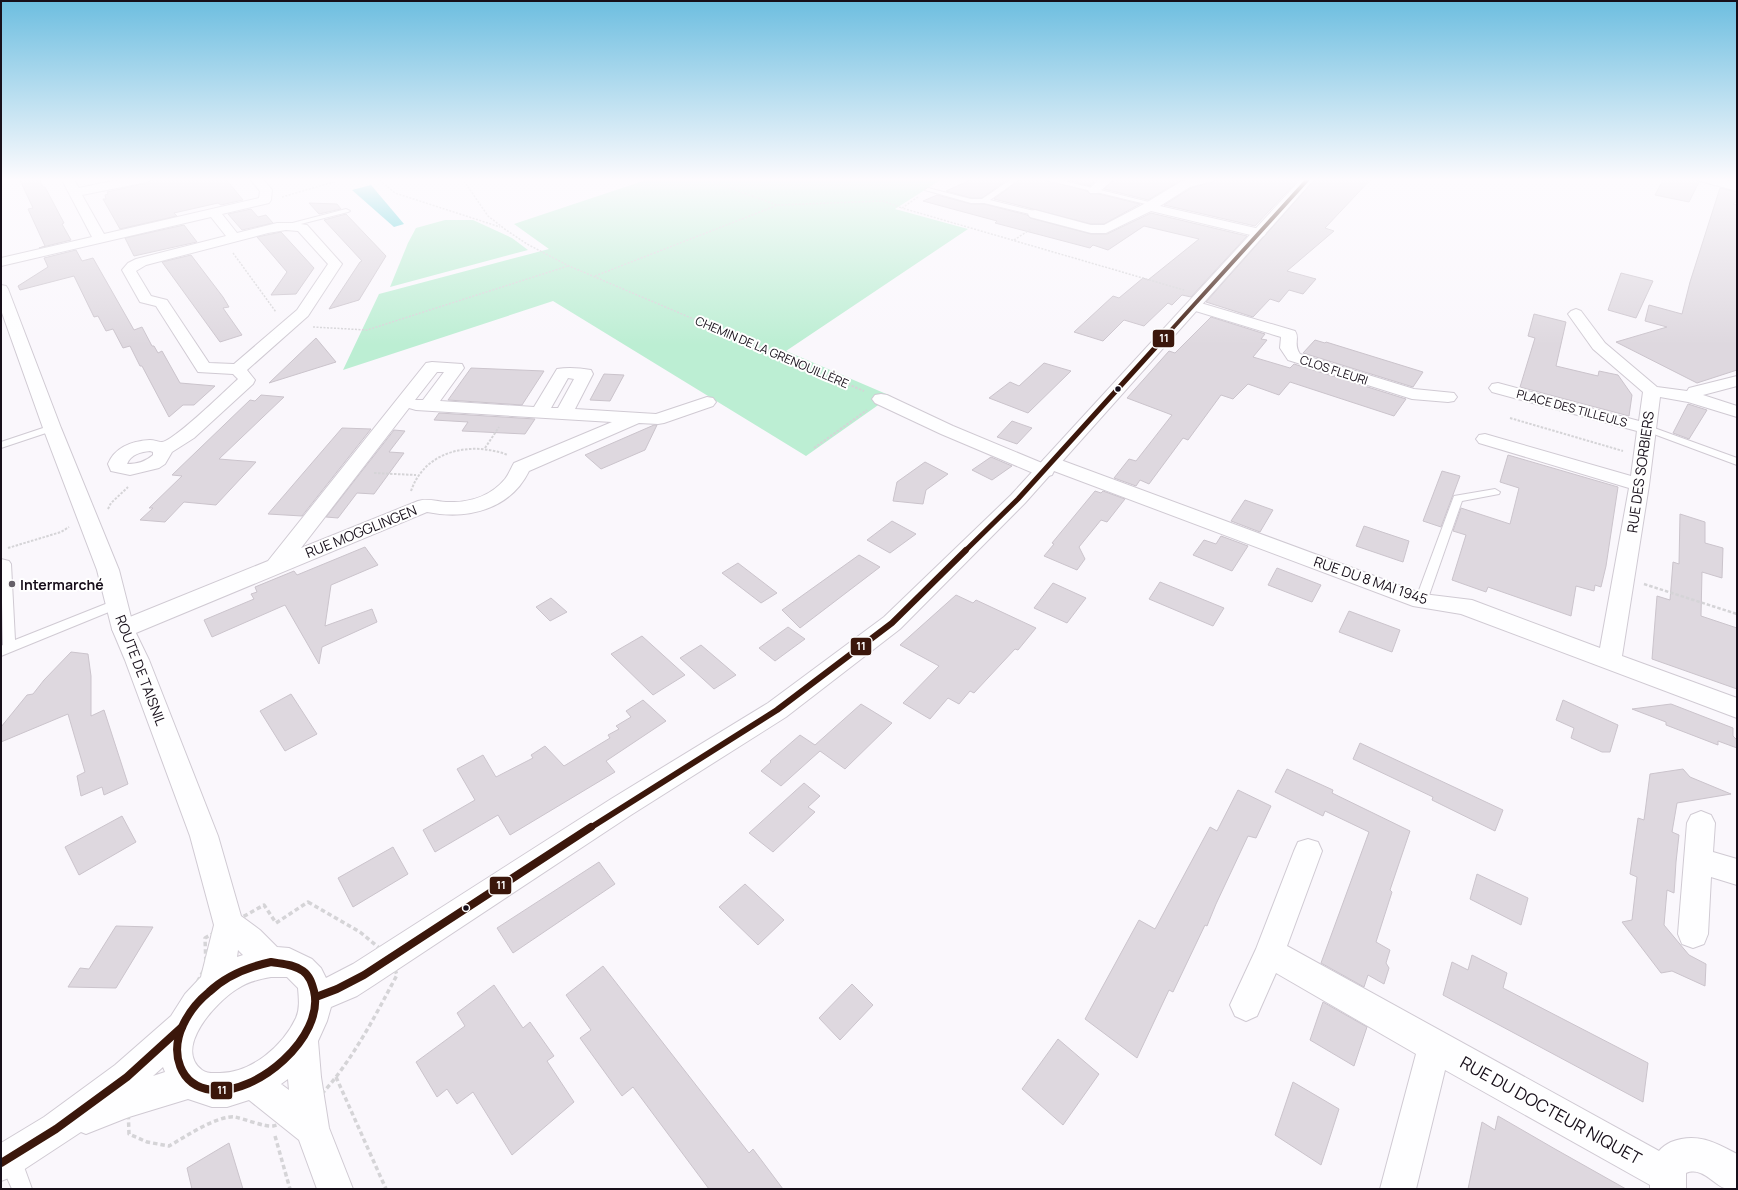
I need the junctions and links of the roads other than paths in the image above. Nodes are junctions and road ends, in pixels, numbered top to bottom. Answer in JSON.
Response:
{"nodes":[{"id":1,"x":1259,"y":233,"type":"edge"},
{"id":2,"x":97,"y":234,"type":"edge"},
{"id":3,"x":119,"y":234,"type":"edge"},
{"id":4,"x":231,"y":234,"type":"edge"},
{"id":5,"x":253,"y":234,"type":"edge"},
{"id":6,"x":307,"y":234,"type":"edge"},
{"id":7,"x":99,"y":238,"type":"junction"},
{"id":8,"x":234,"y":238,"type":"junction"},
{"id":9,"x":1,"y":262,"type":"edge"},
{"id":10,"x":1,"y":289,"type":"edge"},
{"id":11,"x":1198,"y":301,"type":"junction"},
{"id":12,"x":1576,"y":314,"type":"dead end"},
{"id":13,"x":238,"y":369,"type":"junction"},
{"id":14,"x":1737,"y":381,"type":"edge"},
{"id":15,"x":1498,"y":388,"type":"dead end"},
{"id":16,"x":1652,"y":391,"type":"junction"},
{"id":17,"x":1448,"y":397,"type":"dead end"},
{"id":18,"x":1691,"y":397,"type":"junction"},
{"id":19,"x":881,"y":399,"type":"road end"},
{"id":20,"x":707,"y":402,"type":"dead end"},
{"id":21,"x":403,"y":404,"type":"junction"},
{"id":22,"x":428,"y":405,"type":"junction"},
{"id":23,"x":540,"y":412,"type":"junction"},
{"id":24,"x":1737,"y":412,"type":"edge"},
{"id":25,"x":563,"y":414,"type":"junction"},
{"id":26,"x":636,"y":418,"type":"junction"},
{"id":27,"x":52,"y":428,"type":"junction"},
{"id":28,"x":1646,"y":428,"type":"junction"},
{"id":29,"x":1485,"y":439,"type":"dead end"},
{"id":30,"x":1,"y":445,"type":"edge"},
{"id":31,"x":163,"y":450,"type":"junction"},
{"id":32,"x":1737,"y":462,"type":"edge"},
{"id":33,"x":1048,"y":467,"type":"junction"},
{"id":34,"x":1639,"y":485,"type":"junction"},
{"id":35,"x":1495,"y":492,"type":"dead end"},
{"id":36,"x":1,"y":563,"type":"edge"},
{"id":37,"x":275,"y":566,"type":"junction"},
{"id":38,"x":1421,"y":601,"type":"junction"},
{"id":39,"x":117,"y":604,"type":"junction"},
{"id":40,"x":1,"y":627,"type":"edge"},
{"id":41,"x":123,"y":629,"type":"junction"},
{"id":42,"x":5,"y":650,"type":"edge"},
{"id":43,"x":1610,"y":660,"type":"junction"},
{"id":44,"x":1737,"y":708,"type":"edge"},
{"id":45,"x":1701,"y":823,"type":"dead end"},
{"id":46,"x":1308,"y":851,"type":"dead end"},
{"id":47,"x":1698,"y":860,"type":"junction"},
{"id":48,"x":1737,"y":872,"type":"edge"},
{"id":49,"x":229,"y":924,"type":"junction"},
{"id":50,"x":1693,"y":934,"type":"dead end"},
{"id":51,"x":1269,"y":953,"type":"junction"},
{"id":52,"x":271,"y":962,"type":"junction"},
{"id":53,"x":215,"y":986,"type":"junction"},
{"id":54,"x":316,"y":997,"type":"junction"},
{"id":55,"x":1246,"y":1005,"type":"dead end"},
{"id":56,"x":182,"y":1027,"type":"junction"},
{"id":57,"x":302,"y":1040,"type":"junction"},
{"id":58,"x":1434,"y":1046,"type":"junction"},
{"id":59,"x":189,"y":1082,"type":"junction"},
{"id":60,"x":253,"y":1082,"type":"junction"},
{"id":61,"x":312,"y":1128,"type":"junction"},
{"id":62,"x":56,"y":1129,"type":"junction"},
{"id":63,"x":6,"y":1160,"type":"edge"},
{"id":64,"x":1737,"y":1175,"type":"edge"},
{"id":65,"x":1668,"y":1182,"type":"edge"},
{"id":66,"x":22,"y":1189,"type":"edge"},
{"id":67,"x":335,"y":1189,"type":"edge"},
{"id":68,"x":1398,"y":1189,"type":"edge"}],
"edges":[{"from":1,"to":11,"type":"street"},
{"from":2,"to":7,"type":"street"},
{"from":3,"to":7,"type":"street"},
{"from":4,"to":8,"type":"street"},
{"from":5,"to":8,"type":"street"},
{"from":6,"to":13,"type":"street"},
{"from":7,"to":9,"type":"street"},
{"from":8,"to":13,"type":"street"},
{"from":10,"to":27,"type":"street","name":"ROUTE DE TAISNIL"},
{"from":11,"to":17,"type":"street","name":"CLOS FLEURI"},
{"from":11,"to":33,"type":"street"},
{"from":12,"to":16,"type":"street","name":"RUE DES SORBIERS"},
{"from":13,"to":31,"type":"street"},
{"from":14,"to":18,"type":"street"},
{"from":15,"to":28,"type":"street","name":"PLACE DES TILLEULS"},
{"from":16,"to":18,"type":"street"},
{"from":16,"to":28,"type":"street","name":"RUE DES SORBIERS"},
{"from":18,"to":24,"type":"street"},
{"from":19,"to":33,"type":"street"},
{"from":20,"to":26,"type":"street"},
{"from":21,"to":22,"type":"street"},
{"from":21,"to":22,"type":"street","name":"RUE MOGGLINGEN"},
{"from":21,"to":37,"type":"street","name":"RUE MOGGLINGEN"},
{"from":22,"to":23,"type":"street"},
{"from":23,"to":25,"type":"street"},
{"from":23,"to":25,"type":"street"},
{"from":25,"to":26,"type":"street"},
{"from":26,"to":37,"type":"street","name":"RUE MOGGLINGEN"},
{"from":27,"to":30,"type":"lane"},
{"from":27,"to":39,"type":"street","name":"ROUTE DE TAISNIL"},
{"from":28,"to":32,"type":"lane"},
{"from":28,"to":34,"type":"street","name":"RUE DES SORBIERS"},
{"from":29,"to":34,"type":"street"},
{"from":31,"to":31,"type":"street"},
{"from":33,"to":38,"type":"street","name":"RUE DU 8 MAI 1945"},
{"from":33,"to":54,"type":"street"},
{"from":34,"to":43,"type":"street","name":"RUE DES SORBIERS"},
{"from":35,"to":38,"type":"lane"},
{"from":36,"to":42,"type":"lane"},
{"from":37,"to":41,"type":"street","name":"RUE MOGGLINGEN"},
{"from":38,"to":43,"type":"street","name":"RUE DU 8 MAI 1945"},
{"from":39,"to":41,"type":"street","name":"ROUTE DE TAISNIL"},
{"from":39,"to":42,"type":"lane"},
{"from":40,"to":42,"type":"lane"},
{"from":41,"to":49,"type":"street","name":"ROUTE DE TAISNIL"},
{"from":43,"to":44,"type":"street","name":"RUE DU 8 MAI 1945"},
{"from":45,"to":47,"type":"street"},
{"from":46,"to":51,"type":"street"},
{"from":47,"to":48,"type":"street"},
{"from":47,"to":50,"type":"street"},
{"from":49,"to":52,"type":"street"},
{"from":49,"to":53,"type":"street","name":"ROUTE DE TAISNIL"},
{"from":51,"to":55,"type":"street"},
{"from":51,"to":58,"type":"street","name":"RUE DU DOCTEUR NIQUET"},
{"from":52,"to":53,"type":"street"},
{"from":52,"to":54,"type":"street"},
{"from":53,"to":56,"type":"street"},
{"from":54,"to":57,"type":"street"},
{"from":56,"to":59,"type":"street"},
{"from":56,"to":62,"type":"street"},
{"from":57,"to":60,"type":"street"},
{"from":57,"to":61,"type":"street"},
{"from":58,"to":65,"type":"street","name":"RUE DU DOCTEUR NIQUET"},
{"from":58,"to":68,"type":"street"},
{"from":59,"to":60,"type":"street"},
{"from":59,"to":62,"type":"street"},
{"from":60,"to":61,"type":"street"},
{"from":61,"to":67,"type":"street"},
{"from":62,"to":63,"type":"street"},
{"from":63,"to":66,"type":"lane"},
{"from":64,"to":65,"type":"street"}]}
